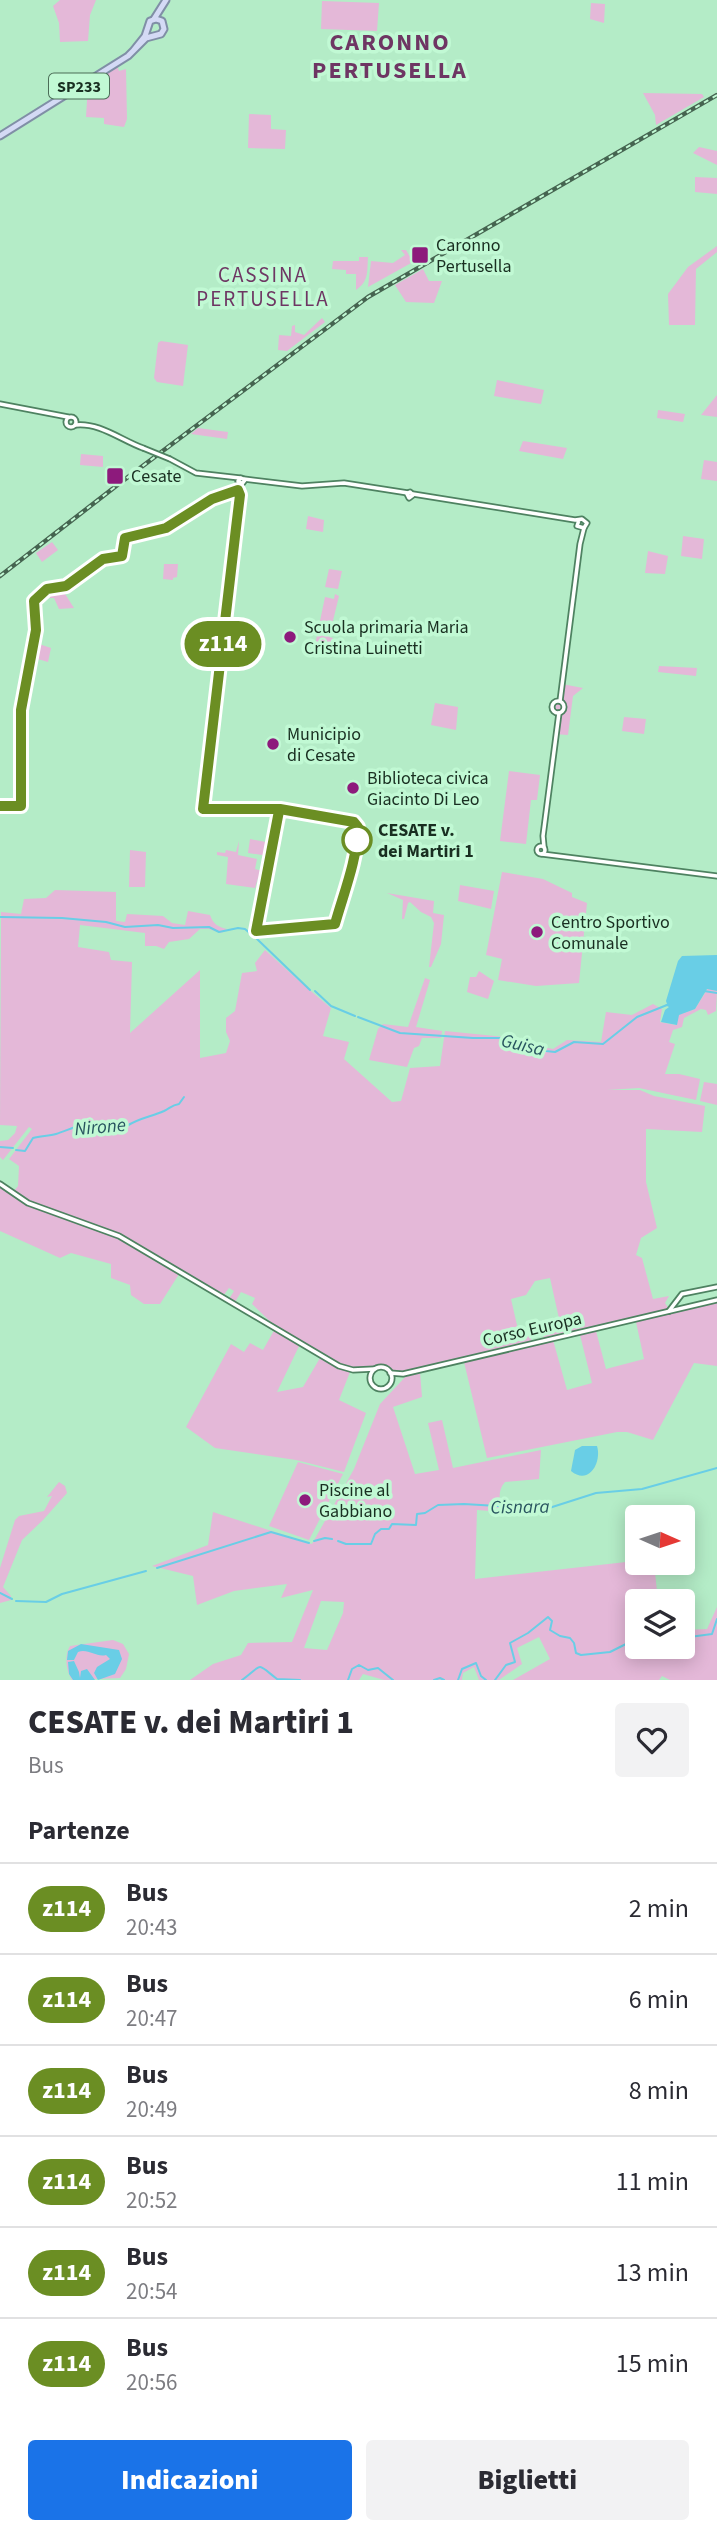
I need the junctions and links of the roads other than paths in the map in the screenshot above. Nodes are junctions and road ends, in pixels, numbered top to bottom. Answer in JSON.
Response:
{"nodes":[{"id":1,"x":166,"y":0,"type":"edge"},
{"id":2,"x":161,"y":10,"type":"junction"},
{"id":3,"x":154,"y":19,"type":"junction"},
{"id":4,"x":162,"y":21,"type":"junction"},
{"id":5,"x":147,"y":30,"type":"junction"},
{"id":6,"x":154,"y":36,"type":"junction"},
{"id":7,"x":134,"y":51,"type":"junction"},
{"id":8,"x":0,"y":135,"type":"edge"},
{"id":9,"x":0,"y":404,"type":"edge"},
{"id":10,"x":67,"y":419,"type":"junction"},
{"id":11,"x":75,"y":423,"type":"junction"},
{"id":12,"x":569,"y":519,"type":"junction"},
{"id":13,"x":579,"y":520,"type":"junction"},
{"id":14,"x":580,"y":527,"type":"junction"},
{"id":15,"x":559,"y":701,"type":"junction"},
{"id":16,"x":557,"y":713,"type":"junction"},
{"id":17,"x":542,"y":839,"type":"junction"},
{"id":18,"x":538,"y":847,"type":"junction"},
{"id":19,"x":544,"y":847,"type":"junction"},
{"id":20,"x":542,"y":854,"type":"junction"},
{"id":21,"x":557,"y":854,"type":"junction"},
{"id":22,"x":717,"y":876,"type":"edge"},
{"id":23,"x":0,"y":1184,"type":"edge"},
{"id":24,"x":717,"y":1287,"type":"edge"},
{"id":25,"x":677,"y":1300,"type":"junction"},
{"id":26,"x":717,"y":1300,"type":"edge"},
{"id":27,"x":689,"y":1307,"type":"junction"},
{"id":28,"x":667,"y":1312,"type":"junction"},
{"id":29,"x":298,"y":1342,"type":"junction"},
{"id":30,"x":302,"y":1347,"type":"junction"},
{"id":31,"x":311,"y":1349,"type":"junction"},
{"id":32,"x":324,"y":1358,"type":"junction"},
{"id":33,"x":374,"y":1369,"type":"junction"},
{"id":34,"x":365,"y":1371,"type":"junction"},
{"id":35,"x":390,"y":1373,"type":"junction"},
{"id":36,"x":403,"y":1374,"type":"junction"},
{"id":37,"x":370,"y":1377,"type":"junction"},
{"id":38,"x":391,"y":1382,"type":"junction"}],
"edges":[{"from":1,"to":2,"type":"main road","number":"SP233"},
{"from":2,"to":3,"type":"main road","number":"SP233"},
{"from":2,"to":4,"type":"main road"},
{"from":3,"to":4,"type":"main road"},
{"from":3,"to":5,"type":"main road","number":"SP233"},
{"from":4,"to":6,"type":"main road","number":"SP233"},
{"from":5,"to":6,"type":"main road"},
{"from":5,"to":7,"type":"main road","number":"SP233"},
{"from":6,"to":7,"type":"main road","number":"SP233"},
{"from":7,"to":8,"type":"main road","number":"SP233"},
{"from":9,"to":10,"type":"street"},
{"from":10,"to":11,"type":"street"},
{"from":10,"to":11,"type":"street"},
{"from":11,"to":12,"type":"street","bridge":true},
{"from":12,"to":13,"type":"street"},
{"from":12,"to":14,"type":"street"},
{"from":13,"to":14,"type":"street"},
{"from":13,"to":14,"type":"street"},
{"from":14,"to":15,"type":"street"},
{"from":15,"to":16,"type":"street"},
{"from":15,"to":16,"type":"street"},
{"from":16,"to":17,"type":"street"},
{"from":17,"to":18,"type":"street"},
{"from":17,"to":19,"type":"street"},
{"from":18,"to":19,"type":"street"},
{"from":18,"to":20,"type":"street"},
{"from":19,"to":20,"type":"street"},
{"from":19,"to":21,"type":"street"},
{"from":20,"to":21,"type":"street"},
{"from":21,"to":22,"type":"street"},
{"from":23,"to":29,"type":"street"},
{"from":24,"to":25,"type":"street"},
{"from":25,"to":27,"type":"street"},
{"from":25,"to":28,"type":"street"},
{"from":26,"to":27,"type":"street","name":"Corso Europa"},
{"from":27,"to":28,"type":"street","name":"Corso Europa"},
{"from":28,"to":36,"type":"street","name":"Corso Europa"},
{"from":29,"to":30,"type":"street"},
{"from":29,"to":31,"type":"street"},
{"from":30,"to":31,"type":"street"},
{"from":30,"to":32,"type":"street"},
{"from":31,"to":32,"type":"street"},
{"from":32,"to":34,"type":"street"},
{"from":33,"to":34,"type":"street"},
{"from":33,"to":35,"type":"street"},
{"from":33,"to":37,"type":"street"},
{"from":34,"to":37,"type":"street"},
{"from":35,"to":36,"type":"street","name":"Corso Europa"},
{"from":35,"to":38,"type":"street"},
{"from":36,"to":38,"type":"street","name":"Corso Europa"},
{"from":37,"to":38,"type":"street"}]}
